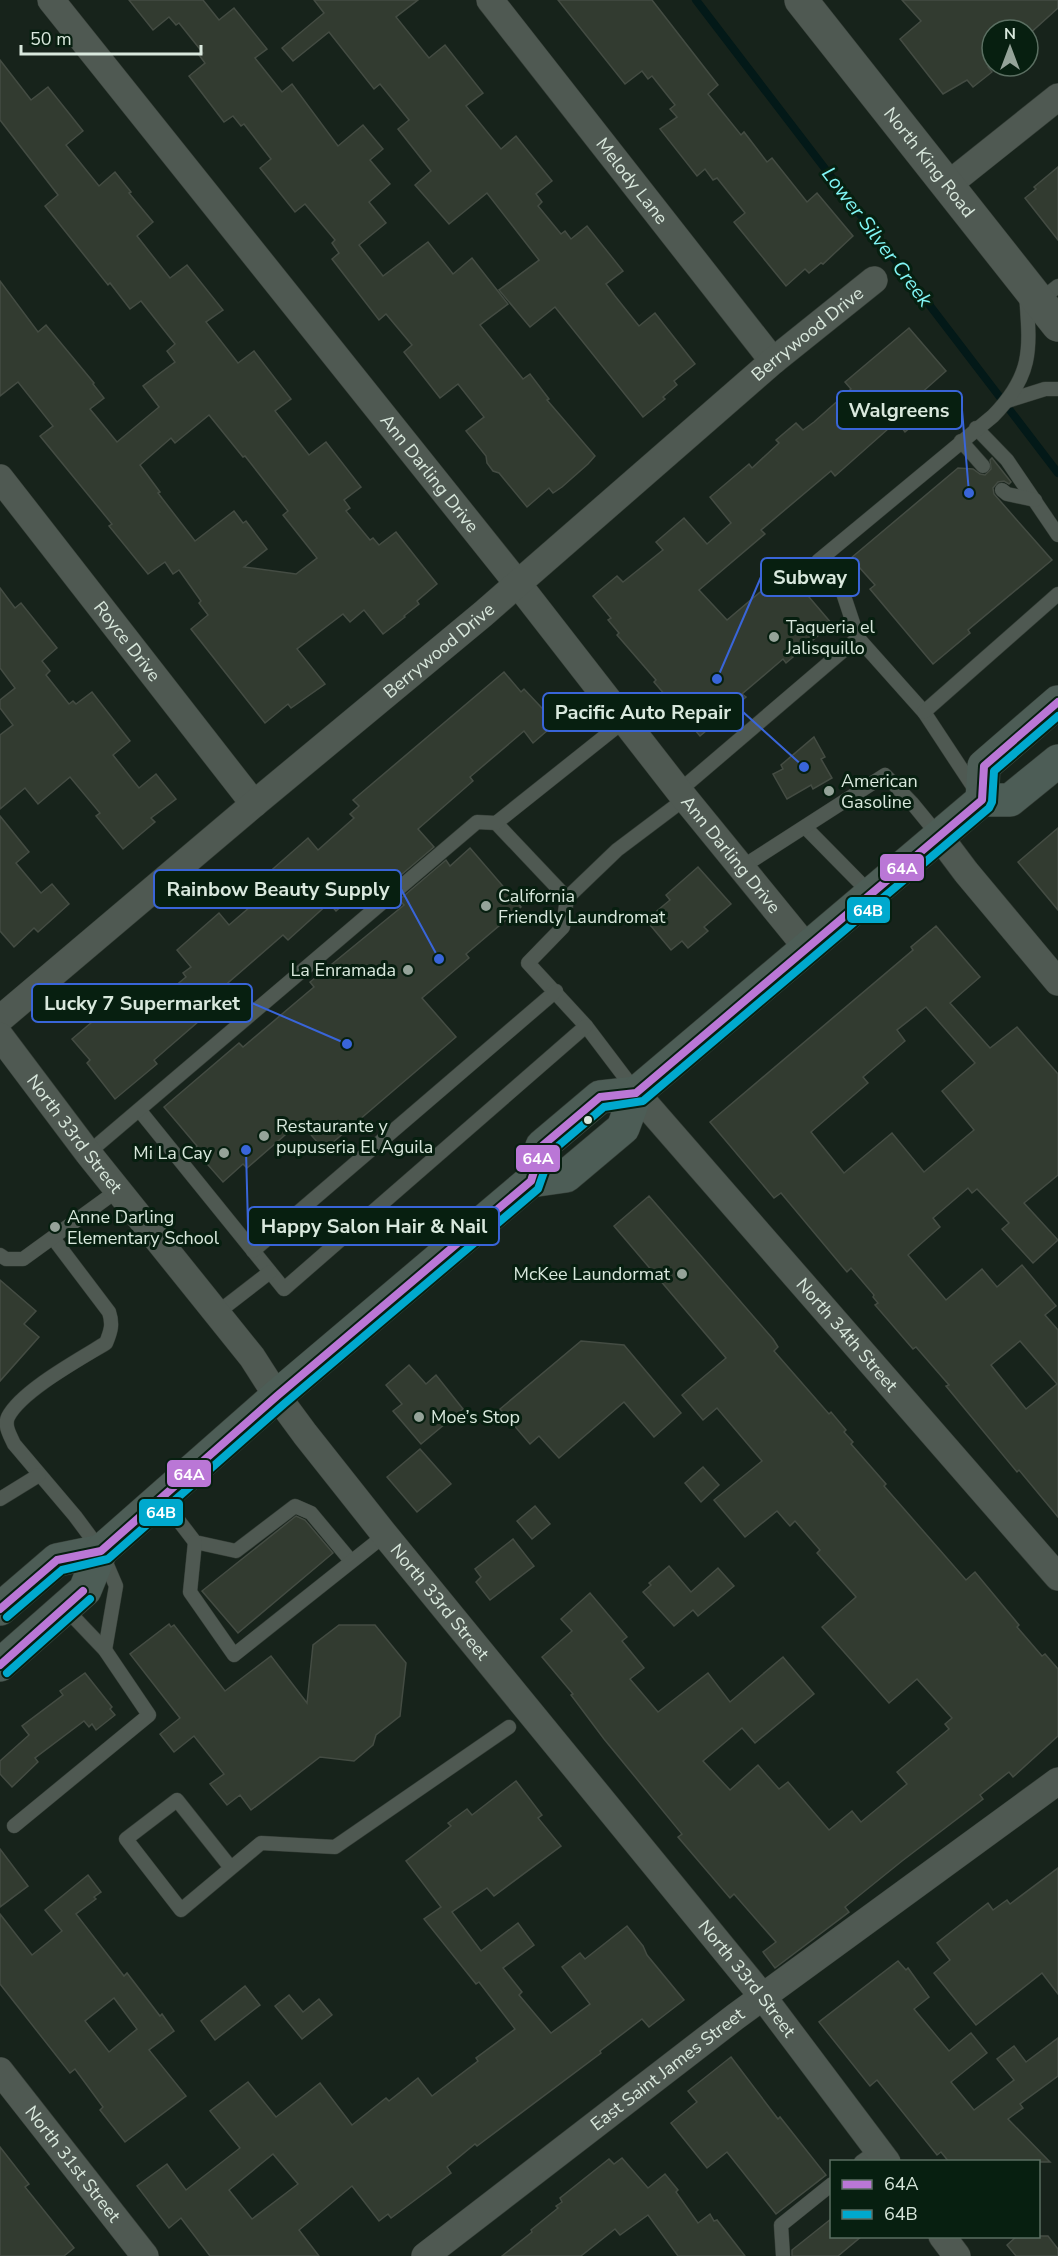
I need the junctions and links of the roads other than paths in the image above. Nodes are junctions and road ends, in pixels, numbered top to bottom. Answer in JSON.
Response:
{"nodes":[{"id":1,"x":51,"y":0,"type":"edge"},
{"id":2,"x":490,"y":0,"type":"edge"},
{"id":3,"x":801,"y":0,"type":"edge"},
{"id":4,"x":1058,"y":97,"type":"edge"},
{"id":5,"x":949,"y":184,"type":"junction"},
{"id":6,"x":874,"y":280,"type":"dead end"},
{"id":7,"x":1045,"y":299,"type":"edge"},
{"id":8,"x":773,"y":361,"type":"junction"},
{"id":9,"x":1058,"y":389,"type":"edge"},
{"id":10,"x":1007,"y":401,"type":"junction"},
{"id":11,"x":976,"y":428,"type":"junction"},
{"id":12,"x":961,"y":441,"type":"junction"},
{"id":13,"x":983,"y":466,"type":"dead end"},
{"id":14,"x":0,"y":478,"type":"edge"},
{"id":15,"x":1002,"y":490,"type":"dead end"},
{"id":16,"x":1035,"y":500,"type":"junction"},
{"id":17,"x":1058,"y":535,"type":"edge"},
{"id":18,"x":518,"y":584,"type":"junction"},
{"id":19,"x":1058,"y":594,"type":"edge"},
{"id":20,"x":858,"y":638,"type":"junction"},
{"id":21,"x":1058,"y":702,"type":"edge"},
{"id":22,"x":924,"y":712,"type":"junction"},
{"id":23,"x":624,"y":721,"type":"junction"},
{"id":24,"x":1058,"y":760,"type":"edge"},
{"id":25,"x":682,"y":794,"type":"junction"},
{"id":26,"x":982,"y":800,"type":"junction"},
{"id":27,"x":254,"y":804,"type":"junction"},
{"id":28,"x":496,"y":823,"type":"junction"},
{"id":29,"x":806,"y":827,"type":"junction"},
{"id":30,"x":939,"y":836,"type":"junction"},
{"id":31,"x":742,"y":867,"type":"junction"},
{"id":32,"x":871,"y":894,"type":"junction"},
{"id":33,"x":567,"y":898,"type":"junction"},
{"id":34,"x":807,"y":948,"type":"junction"},
{"id":35,"x":1058,"y":982,"type":"edge"},
{"id":36,"x":556,"y":991,"type":"junction"},
{"id":37,"x":0,"y":1019,"type":"edge"},
{"id":38,"x":586,"y":1026,"type":"junction"},
{"id":39,"x":0,"y":1036,"type":"edge"},
{"id":40,"x":636,"y":1093,"type":"junction"},
{"id":41,"x":140,"y":1112,"type":"junction"},
{"id":42,"x":88,"y":1153,"type":"junction"},
{"id":43,"x":118,"y":1190,"type":"junction"},
{"id":44,"x":53,"y":1238,"type":"junction"},
{"id":45,"x":253,"y":1251,"type":"junction"},
{"id":46,"x":0,"y":1255,"type":"edge"},
{"id":47,"x":270,"y":1272,"type":"junction"},
{"id":48,"x":217,"y":1313,"type":"junction"},
{"id":49,"x":277,"y":1396,"type":"junction"},
{"id":50,"x":39,"y":1475,"type":"junction"},
{"id":51,"x":0,"y":1499,"type":"edge"},
{"id":52,"x":162,"y":1499,"type":"junction"},
{"id":53,"x":385,"y":1535,"type":"junction"},
{"id":54,"x":195,"y":1542,"type":"junction"},
{"id":55,"x":101,"y":1551,"type":"junction"},
{"id":56,"x":351,"y":1561,"type":"junction"},
{"id":57,"x":1058,"y":1577,"type":"edge"},
{"id":58,"x":65,"y":1608,"type":"junction"},
{"id":59,"x":0,"y":1609,"type":"edge"},
{"id":60,"x":105,"y":1650,"type":"junction"},
{"id":61,"x":0,"y":1665,"type":"edge"},
{"id":62,"x":509,"y":1727,"type":"dead end"},
{"id":63,"x":1058,"y":1780,"type":"edge"},
{"id":64,"x":14,"y":1826,"type":"dead end"},
{"id":65,"x":231,"y":1868,"type":"junction"},
{"id":66,"x":763,"y":1997,"type":"junction"},
{"id":67,"x":0,"y":2071,"type":"edge"},
{"id":68,"x":875,"y":2158,"type":"edge"},
{"id":69,"x":830,"y":2185,"type":"edge"},
{"id":70,"x":944,"y":2238,"type":"edge"},
{"id":71,"x":145,"y":2256,"type":"edge"},
{"id":72,"x":425,"y":2256,"type":"edge"},
{"id":73,"x":783,"y":2256,"type":"edge"},
{"id":74,"x":957,"y":2256,"type":"edge"}],
"edges":[{"from":1,"to":18,"type":"street","name":"Ann Darling Drive"},
{"from":2,"to":8,"type":"street","name":"Melody Lane"},
{"from":3,"to":5,"type":"main road","name":"North King Road"},
{"from":4,"to":5,"type":"street"},
{"from":5,"to":7,"type":"main road","name":"North King Road"},
{"from":6,"to":8,"type":"street","name":"Berrywood Drive"},
{"from":7,"to":10,"type":"lane"},
{"from":8,"to":18,"type":"street","name":"Berrywood Drive"},
{"from":9,"to":10,"type":"lane"},
{"from":10,"to":11,"type":"lane"},
{"from":11,"to":12,"type":"lane"},
{"from":11,"to":16,"type":"lane"},
{"from":12,"to":13,"type":"lane"},
{"from":12,"to":20,"type":"lane"},
{"from":14,"to":27,"type":"street","name":"Royce Drive"},
{"from":15,"to":16,"type":"lane"},
{"from":16,"to":17,"type":"lane"},
{"from":18,"to":23,"type":"street","name":"Ann Darling Drive"},
{"from":18,"to":27,"type":"street","name":"Berrywood Drive"},
{"from":19,"to":22,"type":"lane"},
{"from":20,"to":22,"type":"lane"},
{"from":20,"to":25,"type":"lane"},
{"from":21,"to":26,"type":"main road"},
{"from":22,"to":26,"type":"lane"},
{"from":23,"to":25,"type":"street","name":"Ann Darling Drive"},
{"from":23,"to":28,"type":"lane"},
{"from":24,"to":26,"type":"main road"},
{"from":25,"to":31,"type":"street","name":"Ann Darling Drive"},
{"from":25,"to":33,"type":"lane"},
{"from":26,"to":30,"type":"main road"},
{"from":27,"to":37,"type":"street","name":"Berrywood Drive"},
{"from":28,"to":33,"type":"lane"},
{"from":28,"to":41,"type":"lane"},
{"from":29,"to":30,"type":"lane"},
{"from":29,"to":31,"type":"lane"},
{"from":29,"to":32,"type":"lane"},
{"from":30,"to":32,"type":"main road"},
{"from":30,"to":35,"type":"street"},
{"from":31,"to":34,"type":"street","name":"Ann Darling Drive"},
{"from":32,"to":34,"type":"main road"},
{"from":33,"to":36,"type":"lane"},
{"from":34,"to":40,"type":"main road"},
{"from":36,"to":38,"type":"lane"},
{"from":36,"to":45,"type":"lane"},
{"from":38,"to":40,"type":"lane"},
{"from":38,"to":47,"type":"lane"},
{"from":39,"to":42,"type":"street","name":"North 33rd Street"},
{"from":40,"to":49,"type":"main road"},
{"from":40,"to":57,"type":"street","name":"North 34th Street"},
{"from":41,"to":42,"type":"lane"},
{"from":41,"to":45,"type":"lane"},
{"from":42,"to":43,"type":"street","name":"North 33rd Street"},
{"from":43,"to":44,"type":"lane"},
{"from":43,"to":48,"type":"street","name":"North 33rd Street"},
{"from":44,"to":46,"type":"lane"},
{"from":44,"to":50,"type":"lane"},
{"from":45,"to":47,"type":"lane"},
{"from":47,"to":48,"type":"lane"},
{"from":48,"to":49,"type":"street","name":"North 33rd Street"},
{"from":49,"to":52,"type":"main road"},
{"from":49,"to":53,"type":"street","name":"North 33rd Street"},
{"from":50,"to":51,"type":"lane"},
{"from":50,"to":55,"type":"lane"},
{"from":52,"to":54,"type":"lane"},
{"from":52,"to":55,"type":"main road"},
{"from":53,"to":56,"type":"lane"},
{"from":53,"to":66,"type":"street","name":"North 33rd Street"},
{"from":54,"to":56,"type":"lane"},
{"from":54,"to":56,"type":"lane"},
{"from":55,"to":58,"type":"main road"},
{"from":55,"to":59,"type":"main road"},
{"from":55,"to":60,"type":"lane"},
{"from":58,"to":60,"type":"lane"},
{"from":58,"to":61,"type":"main road"},
{"from":60,"to":64,"type":"lane"},
{"from":62,"to":65,"type":"lane"},
{"from":63,"to":66,"type":"street","name":"East Saint James Street"},
{"from":65,"to":65,"type":"lane"},
{"from":66,"to":68,"type":"street","name":"North 33rd Street"},
{"from":66,"to":72,"type":"street","name":"East Saint James Street"},
{"from":67,"to":71,"type":"street","name":"North 31st Street"},
{"from":69,"to":73,"type":"lane"},
{"from":70,"to":74,"type":"street"}]}
